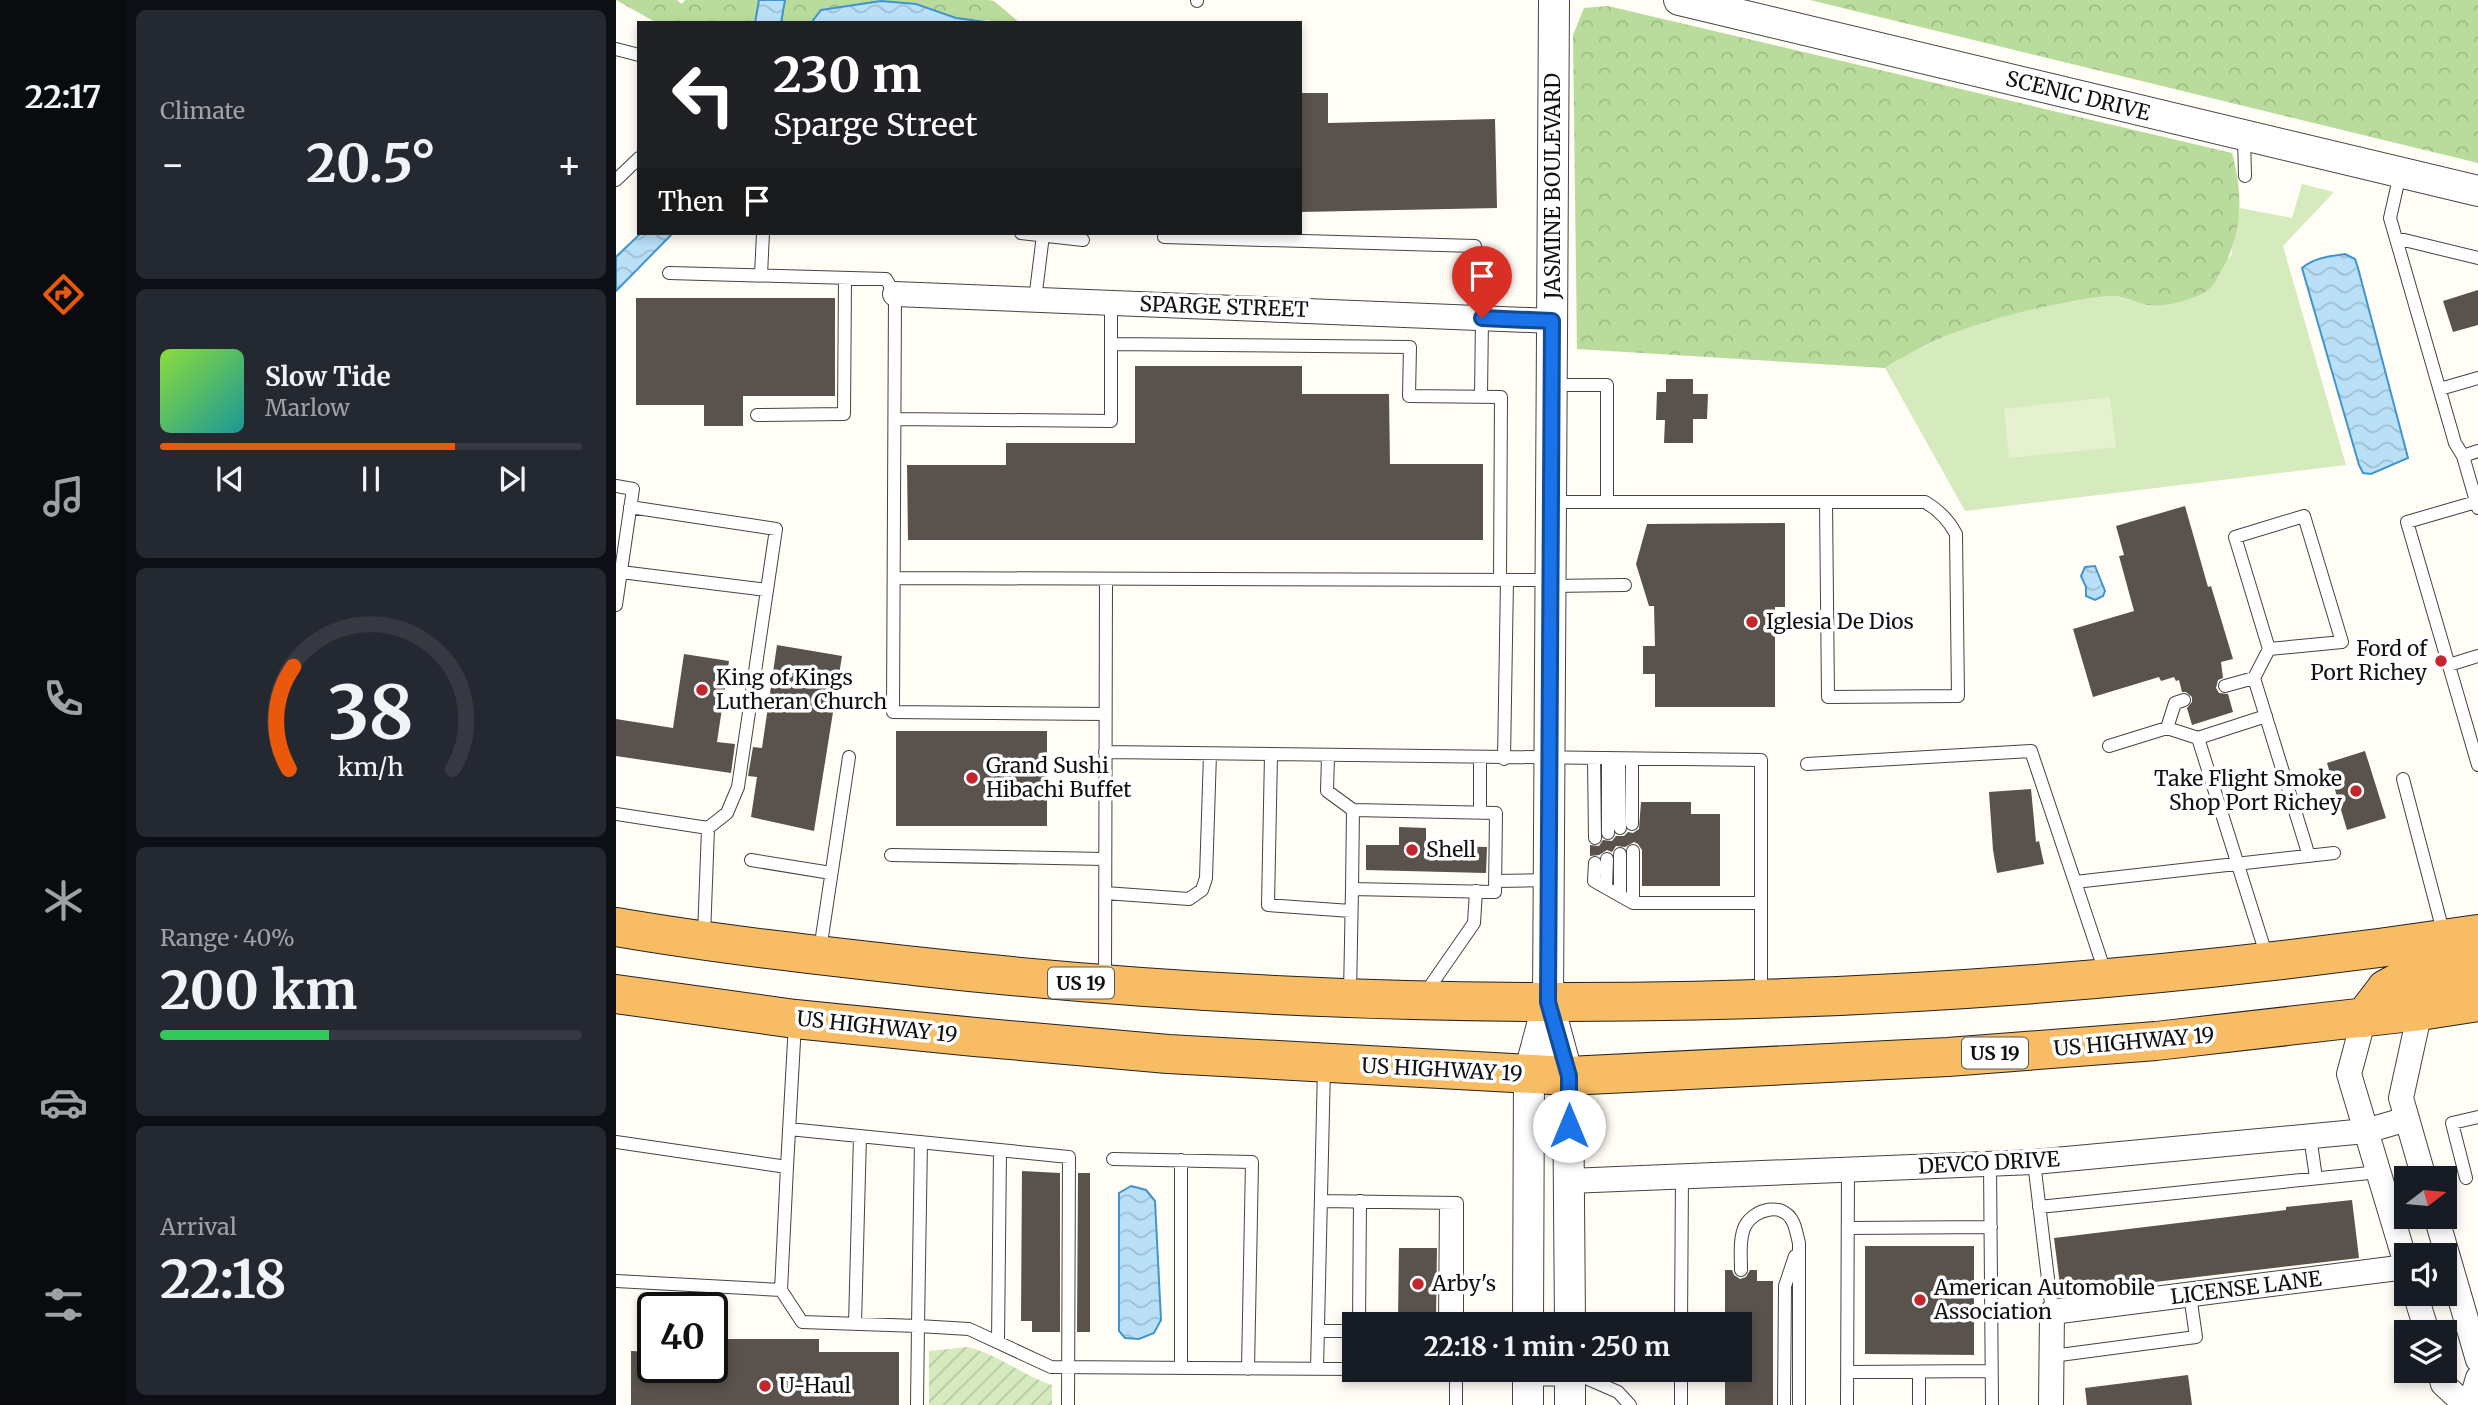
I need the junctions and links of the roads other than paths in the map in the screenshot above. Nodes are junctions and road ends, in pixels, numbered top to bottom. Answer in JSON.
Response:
{"nodes":[{"id":1,"x":1553,"y":0,"type":"edge"},
{"id":2,"x":1679,"y":0,"type":"edge"},
{"id":3,"x":616,"y":49,"type":"edge"},
{"id":4,"x":637,"y":54,"type":"edge"},
{"id":5,"x":2244,"y":136,"type":"junction"},
{"id":6,"x":637,"y":160,"type":"edge"},
{"id":7,"x":2400,"y":173,"type":"junction"},
{"id":8,"x":2245,"y":176,"type":"dead end"},
{"id":9,"x":616,"y":180,"type":"edge"},
{"id":10,"x":2478,"y":191,"type":"edge"},
{"id":11,"x":763,"y":235,"type":"edge"},
{"id":12,"x":1044,"y":235,"type":"joint"},
{"id":13,"x":1164,"y":237,"type":"dead end"},
{"id":14,"x":2396,"y":238,"type":"junction"},
{"id":15,"x":1083,"y":240,"type":"dead end"},
{"id":16,"x":2478,"y":258,"type":"edge"},
{"id":17,"x":670,"y":273,"type":"dead end"},
{"id":18,"x":761,"y":275,"type":"junction"},
{"id":19,"x":845,"y":278,"type":"junction"},
{"id":20,"x":895,"y":294,"type":"junction"},
{"id":21,"x":1035,"y":299,"type":"junction"},
{"id":22,"x":1111,"y":303,"type":"junction"},
{"id":23,"x":1479,"y":318,"type":"junction"},
{"id":24,"x":1552,"y":321,"type":"junction"},
{"id":25,"x":1111,"y":344,"type":"junction"},
{"id":26,"x":2478,"y":378,"type":"edge"},
{"id":27,"x":1552,"y":385,"type":"junction"},
{"id":28,"x":2440,"y":389,"type":"junction"},
{"id":29,"x":1481,"y":396,"type":"junction"},
{"id":30,"x":757,"y":415,"type":"dead end"},
{"id":31,"x":895,"y":419,"type":"junction"},
{"id":32,"x":2478,"y":451,"type":"edge"},
{"id":33,"x":2463,"y":456,"type":"junction"},
{"id":34,"x":616,"y":486,"type":"edge"},
{"id":35,"x":1551,"y":502,"type":"junction"},
{"id":36,"x":1607,"y":502,"type":"junction"},
{"id":37,"x":1826,"y":502,"type":"junction"},
{"id":38,"x":2477,"y":505,"type":"edge"},
{"id":39,"x":630,"y":507,"type":"junction"},
{"id":40,"x":621,"y":572,"type":"junction"},
{"id":41,"x":894,"y":578,"type":"junction"},
{"id":42,"x":1106,"y":579,"type":"junction"},
{"id":43,"x":1504,"y":580,"type":"junction"},
{"id":44,"x":1550,"y":583,"type":"junction"},
{"id":45,"x":1625,"y":585,"type":"dead end"},
{"id":46,"x":767,"y":590,"type":"junction"},
{"id":47,"x":616,"y":605,"type":"edge"},
{"id":48,"x":2269,"y":649,"type":"junction"},
{"id":49,"x":2478,"y":656,"type":"edge"},
{"id":50,"x":2449,"y":664,"type":"junction"},
{"id":51,"x":2254,"y":678,"type":"junction"},
{"id":52,"x":2225,"y":686,"type":"dead end"},
{"id":53,"x":2184,"y":700,"type":"dead end"},
{"id":54,"x":1105,"y":714,"type":"junction"},
{"id":55,"x":2266,"y":716,"type":"junction"},
{"id":56,"x":2167,"y":728,"type":"junction"},
{"id":57,"x":2198,"y":738,"type":"junction"},
{"id":58,"x":2109,"y":746,"type":"dead end"},
{"id":59,"x":1105,"y":752,"type":"junction"},
{"id":60,"x":1210,"y":754,"type":"junction"},
{"id":61,"x":1271,"y":755,"type":"junction"},
{"id":62,"x":1328,"y":756,"type":"junction"},
{"id":63,"x":849,"y":757,"type":"dead end"},
{"id":64,"x":1480,"y":758,"type":"junction"},
{"id":65,"x":1504,"y":759,"type":"junction"},
{"id":66,"x":1549,"y":759,"type":"junction"},
{"id":67,"x":1613,"y":760,"type":"junction"},
{"id":68,"x":1807,"y":764,"type":"dead end"},
{"id":69,"x":2478,"y":765,"type":"edge"},
{"id":70,"x":2403,"y":779,"type":"dead end"},
{"id":71,"x":1353,"y":810,"type":"junction"},
{"id":72,"x":1480,"y":813,"type":"junction"},
{"id":73,"x":616,"y":814,"type":"edge"},
{"id":74,"x":708,"y":828,"type":"junction"},
{"id":75,"x":1595,"y":838,"type":"dead end"},
{"id":76,"x":2334,"y":853,"type":"dead end"},
{"id":77,"x":891,"y":855,"type":"dead end"},
{"id":78,"x":2309,"y":856,"type":"junction"},
{"id":79,"x":1105,"y":859,"type":"junction"},
{"id":80,"x":751,"y":860,"type":"dead end"},
{"id":81,"x":1601,"y":861,"type":"dead end"},
{"id":82,"x":2238,"y":864,"type":"junction"},
{"id":83,"x":831,"y":873,"type":"junction"},
{"id":84,"x":1549,"y":880,"type":"junction"},
{"id":85,"x":1495,"y":881,"type":"junction"},
{"id":86,"x":2075,"y":882,"type":"junction"},
{"id":87,"x":1352,"y":889,"type":"junction"},
{"id":88,"x":1476,"y":891,"type":"junction"},
{"id":89,"x":1105,"y":892,"type":"junction"},
{"id":90,"x":1620,"y":895,"type":"junction"},
{"id":91,"x":1633,"y":903,"type":"junction"},
{"id":92,"x":1761,"y":903,"type":"junction"},
{"id":93,"x":1352,"y":911,"type":"junction"},
{"id":94,"x":616,"y":927,"type":"edge"},
{"id":95,"x":2462,"y":936,"type":"edge"},
{"id":96,"x":704,"y":940,"type":"junction"},
{"id":97,"x":819,"y":955,"type":"junction"},
{"id":98,"x":2268,"y":961,"type":"junction"},
{"id":99,"x":2478,"y":969,"type":"edge"},
{"id":100,"x":2107,"y":977,"type":"junction"},
{"id":101,"x":1105,"y":985,"type":"junction"},
{"id":102,"x":616,"y":994,"type":"edge"},
{"id":103,"x":1761,"y":998,"type":"junction"},
{"id":104,"x":1350,"y":999,"type":"junction"},
{"id":105,"x":1421,"y":1000,"type":"junction"},
{"id":106,"x":1548,"y":1002,"type":"junction"},
{"id":107,"x":2478,"y":1002,"type":"edge"},
{"id":108,"x":2420,"y":1011,"type":"junction"},
{"id":109,"x":2364,"y":1017,"type":"junction"},
{"id":110,"x":795,"y":1019,"type":"junction"},
{"id":111,"x":1324,"y":1063,"type":"junction"},
{"id":112,"x":1529,"y":1074,"type":"junction"},
{"id":113,"x":1569,"y":1076,"type":"junction"},
{"id":114,"x":2478,"y":1117,"type":"edge"},
{"id":115,"x":2407,"y":1119,"type":"junction"},
{"id":116,"x":789,"y":1129,"type":"junction"},
{"id":117,"x":2366,"y":1131,"type":"junction"},
{"id":118,"x":860,"y":1136,"type":"junction"},
{"id":119,"x":2309,"y":1136,"type":"junction"},
{"id":120,"x":616,"y":1142,"type":"edge"},
{"id":121,"x":921,"y":1142,"type":"junction"},
{"id":122,"x":1000,"y":1150,"type":"junction"},
{"id":123,"x":1113,"y":1158,"type":"dead end"},
{"id":124,"x":1181,"y":1160,"type":"junction"},
{"id":125,"x":2034,"y":1162,"type":"junction"},
{"id":126,"x":1990,"y":1164,"type":"junction"},
{"id":127,"x":2421,"y":1166,"type":"edge"},
{"id":128,"x":787,"y":1167,"type":"junction"},
{"id":129,"x":1848,"y":1170,"type":"junction"},
{"id":130,"x":2379,"y":1172,"type":"junction"},
{"id":131,"x":1682,"y":1176,"type":"junction"},
{"id":132,"x":2316,"y":1178,"type":"junction"},
{"id":133,"x":2466,"y":1178,"type":"dead end"},
{"id":134,"x":1569,"y":1181,"type":"junction"},
{"id":135,"x":1321,"y":1201,"type":"junction"},
{"id":136,"x":1360,"y":1201,"type":"junction"},
{"id":137,"x":1447,"y":1203,"type":"junction"},
{"id":138,"x":2039,"y":1208,"type":"junction"},
{"id":139,"x":1991,"y":1227,"type":"junction"},
{"id":140,"x":1848,"y":1228,"type":"junction"},
{"id":141,"x":2439,"y":1229,"type":"edge"},
{"id":142,"x":1799,"y":1243,"type":"junction"},
{"id":143,"x":2399,"y":1243,"type":"edge"},
{"id":144,"x":2394,"y":1268,"type":"edge"},
{"id":145,"x":1741,"y":1270,"type":"dead end"},
{"id":146,"x":616,"y":1281,"type":"edge"},
{"id":147,"x":780,"y":1290,"type":"junction"},
{"id":148,"x":2190,"y":1295,"type":"junction"},
{"id":149,"x":1359,"y":1312,"type":"edge"},
{"id":150,"x":1445,"y":1312,"type":"edge"},
{"id":151,"x":1457,"y":1312,"type":"edge"},
{"id":152,"x":1528,"y":1312,"type":"edge"},
{"id":153,"x":1570,"y":1312,"type":"edge"},
{"id":154,"x":1681,"y":1312,"type":"edge"},
{"id":155,"x":2052,"y":1312,"type":"junction"},
{"id":156,"x":855,"y":1324,"type":"junction"},
{"id":157,"x":918,"y":1326,"type":"junction"},
{"id":158,"x":1318,"y":1331,"type":"junction"},
{"id":159,"x":1342,"y":1331,"type":"edge"},
{"id":160,"x":998,"y":1342,"type":"junction"},
{"id":161,"x":2052,"y":1356,"type":"junction"},
{"id":162,"x":2478,"y":1360,"type":"edge"},
{"id":163,"x":1068,"y":1367,"type":"junction"},
{"id":164,"x":1181,"y":1368,"type":"junction"},
{"id":165,"x":1248,"y":1369,"type":"junction"},
{"id":166,"x":1317,"y":1369,"type":"junction"},
{"id":167,"x":1342,"y":1369,"type":"edge"},
{"id":168,"x":1992,"y":1371,"type":"junction"},
{"id":169,"x":1847,"y":1372,"type":"junction"},
{"id":170,"x":1919,"y":1372,"type":"junction"},
{"id":171,"x":2478,"y":1378,"type":"edge"},
{"id":172,"x":1457,"y":1382,"type":"edge"},
{"id":173,"x":1528,"y":1382,"type":"edge"},
{"id":174,"x":1570,"y":1382,"type":"edge"},
{"id":175,"x":1595,"y":1382,"type":"edge"},
{"id":176,"x":1681,"y":1382,"type":"edge"},
{"id":177,"x":2443,"y":1383,"type":"edge"},
{"id":178,"x":917,"y":1405,"type":"edge"},
{"id":179,"x":1068,"y":1405,"type":"edge"},
{"id":180,"x":1456,"y":1405,"type":"edge"},
{"id":181,"x":1528,"y":1405,"type":"edge"},
{"id":182,"x":1570,"y":1405,"type":"edge"},
{"id":183,"x":1630,"y":1405,"type":"edge"},
{"id":184,"x":1681,"y":1405,"type":"edge"},
{"id":185,"x":1784,"y":1405,"type":"edge"},
{"id":186,"x":1798,"y":1405,"type":"edge"},
{"id":187,"x":1847,"y":1405,"type":"edge"},
{"id":188,"x":1919,"y":1405,"type":"edge"},
{"id":189,"x":1992,"y":1405,"type":"edge"},
{"id":190,"x":2051,"y":1405,"type":"edge"},
{"id":191,"x":2468,"y":1405,"type":"edge"}],
"edges":[{"from":1,"to":24,"type":"street","name":"JASMINE BOULEVARD"},
{"from":2,"to":5,"type":"street","name":"SCENIC DRIVE"},
{"from":3,"to":4,"type":"lane"},
{"from":5,"to":7,"type":"street","name":"SCENIC DRIVE"},
{"from":5,"to":8,"type":"lane"},
{"from":6,"to":9,"type":"lane"},
{"from":7,"to":10,"type":"street","name":"SCENIC DRIVE"},
{"from":7,"to":14,"type":"lane"},
{"from":11,"to":18,"type":"lane"},
{"from":12,"to":15,"type":"lane"},
{"from":12,"to":21,"type":"lane"},
{"from":13,"to":23,"type":"lane"},
{"from":14,"to":16,"type":"lane"},
{"from":14,"to":28,"type":"lane"},
{"from":17,"to":18,"type":"lane"},
{"from":18,"to":19,"type":"lane"},
{"from":19,"to":20,"type":"lane"},
{"from":19,"to":30,"type":"lane"},
{"from":20,"to":21,"type":"street","name":"SPARGE STREET"},
{"from":20,"to":31,"type":"lane"},
{"from":21,"to":22,"type":"street","name":"SPARGE STREET"},
{"from":22,"to":23,"type":"street","name":"SPARGE STREET"},
{"from":22,"to":25,"type":"lane"},
{"from":23,"to":24,"type":"street","name":"SPARGE STREET"},
{"from":23,"to":29,"type":"lane"},
{"from":24,"to":27,"type":"street","name":"JASMINE BOULEVARD"},
{"from":25,"to":29,"type":"lane"},
{"from":25,"to":31,"type":"lane"},
{"from":26,"to":28,"type":"lane"},
{"from":27,"to":35,"type":"street","name":"JASMINE BOULEVARD"},
{"from":27,"to":36,"type":"lane"},
{"from":28,"to":33,"type":"lane"},
{"from":29,"to":43,"type":"lane"},
{"from":31,"to":41,"type":"lane"},
{"from":32,"to":33,"type":"lane"},
{"from":33,"to":38,"type":"lane"},
{"from":34,"to":39,"type":"lane"},
{"from":35,"to":36,"type":"lane"},
{"from":35,"to":44,"type":"street","name":"JASMINE BOULEVARD"},
{"from":36,"to":37,"type":"lane"},
{"from":37,"to":37,"type":"lane"},
{"from":38,"to":50,"type":"lane"},
{"from":39,"to":40,"type":"lane"},
{"from":39,"to":46,"type":"lane"},
{"from":40,"to":46,"type":"lane"},
{"from":40,"to":47,"type":"lane"},
{"from":41,"to":42,"type":"lane"},
{"from":41,"to":54,"type":"lane"},
{"from":42,"to":43,"type":"lane"},
{"from":42,"to":54,"type":"lane"},
{"from":43,"to":44,"type":"lane"},
{"from":43,"to":65,"type":"lane"},
{"from":44,"to":45,"type":"lane"},
{"from":44,"to":66,"type":"street","name":"JASMINE BOULEVARD"},
{"from":46,"to":74,"type":"lane"},
{"from":48,"to":48,"type":"lane"},
{"from":48,"to":51,"type":"lane"},
{"from":49,"to":50,"type":"lane"},
{"from":50,"to":69,"type":"lane"},
{"from":51,"to":52,"type":"lane"},
{"from":51,"to":55,"type":"lane"},
{"from":53,"to":56,"type":"lane"},
{"from":54,"to":59,"type":"lane"},
{"from":55,"to":57,"type":"lane"},
{"from":55,"to":78,"type":"lane"},
{"from":56,"to":57,"type":"lane"},
{"from":56,"to":58,"type":"lane"},
{"from":57,"to":82,"type":"lane"},
{"from":59,"to":60,"type":"lane"},
{"from":59,"to":79,"type":"lane"},
{"from":60,"to":61,"type":"lane"},
{"from":60,"to":89,"type":"lane"},
{"from":61,"to":62,"type":"lane"},
{"from":61,"to":93,"type":"lane"},
{"from":62,"to":64,"type":"lane"},
{"from":62,"to":71,"type":"lane"},
{"from":63,"to":83,"type":"lane"},
{"from":64,"to":65,"type":"lane"},
{"from":64,"to":72,"type":"lane"},
{"from":65,"to":66,"type":"lane"},
{"from":66,"to":67,"type":"lane"},
{"from":66,"to":84,"type":"street","name":"JASMINE BOULEVARD"},
{"from":67,"to":67,"type":"lane"},
{"from":67,"to":75,"type":"lane"},
{"from":67,"to":92,"type":"lane"},
{"from":68,"to":86,"type":"lane"},
{"from":70,"to":95,"type":"lane"},
{"from":71,"to":72,"type":"lane"},
{"from":71,"to":87,"type":"lane"},
{"from":72,"to":85,"type":"lane"},
{"from":73,"to":74,"type":"lane"},
{"from":74,"to":96,"type":"lane"},
{"from":76,"to":78,"type":"lane"},
{"from":77,"to":79,"type":"lane"},
{"from":78,"to":82,"type":"lane"},
{"from":79,"to":89,"type":"lane"},
{"from":80,"to":83,"type":"lane"},
{"from":81,"to":90,"type":"lane"},
{"from":82,"to":86,"type":"lane"},
{"from":82,"to":98,"type":"lane"},
{"from":83,"to":97,"type":"lane"},
{"from":84,"to":85,"type":"lane"},
{"from":84,"to":106,"type":"street","name":"JASMINE BOULEVARD"},
{"from":85,"to":88,"type":"lane"},
{"from":86,"to":100,"type":"lane"},
{"from":87,"to":88,"type":"lane"},
{"from":87,"to":93,"type":"lane"},
{"from":88,"to":105,"type":"lane"},
{"from":89,"to":101,"type":"lane"},
{"from":90,"to":91,"type":"lane"},
{"from":90,"to":91,"type":"lane"},
{"from":91,"to":92,"type":"lane"},
{"from":92,"to":103,"type":"lane"},
{"from":93,"to":104,"type":"lane"},
{"from":94,"to":96,"type":"highway","number":"US 19"},
{"from":95,"to":98,"type":"highway","number":"US 19"},
{"from":96,"to":97,"type":"highway","number":"US 19"},
{"from":97,"to":101,"type":"highway","number":"US 19"},
{"from":98,"to":100,"type":"highway","number":"US 19"},
{"from":99,"to":109,"type":"highway"},
{"from":100,"to":103,"type":"highway","number":"US 19"},
{"from":101,"to":104,"type":"highway","number":"US 19"},
{"from":102,"to":110,"type":"highway","name":"US HIGHWAY 19","number":"US 19"},
{"from":103,"to":106,"type":"highway","number":"US 19"},
{"from":104,"to":105,"type":"highway","number":"US 19"},
{"from":105,"to":106,"type":"highway","number":"US 19"},
{"from":106,"to":112,"type":"street","name":"JASMINE BOULEVARD"},
{"from":106,"to":113,"type":"street","name":"JASMINE BOULEVARD"},
{"from":107,"to":108,"type":"highway","name":"US HIGHWAY 19","number":"US 19"},
{"from":108,"to":109,"type":"highway","name":"US HIGHWAY 19","number":"US 19"},
{"from":108,"to":115,"type":"street"},
{"from":109,"to":113,"type":"highway","name":"US HIGHWAY 19","number":"US 19"},
{"from":109,"to":117,"type":"street"},
{"from":110,"to":111,"type":"highway","name":"US HIGHWAY 19","number":"US 19"},
{"from":110,"to":116,"type":"lane"},
{"from":111,"to":112,"type":"highway","name":"US HIGHWAY 19","number":"US 19"},
{"from":111,"to":135,"type":"lane"},
{"from":112,"to":113,"type":"highway","name":"US HIGHWAY 19","number":"US 19"},
{"from":112,"to":152,"type":"street","name":"JASMINE BOULEVARD"},
{"from":113,"to":134,"type":"street","name":"JASMINE BOULEVARD"},
{"from":114,"to":133,"type":"lane"},
{"from":115,"to":117,"type":"street","name":"DEVCO DRIVE"},
{"from":115,"to":127,"type":"street"},
{"from":116,"to":118,"type":"lane"},
{"from":116,"to":128,"type":"lane"},
{"from":117,"to":119,"type":"street","name":"DEVCO DRIVE"},
{"from":117,"to":130,"type":"street"},
{"from":118,"to":121,"type":"lane"},
{"from":118,"to":156,"type":"lane"},
{"from":119,"to":125,"type":"street","name":"DEVCO DRIVE"},
{"from":119,"to":132,"type":"lane"},
{"from":120,"to":128,"type":"lane"},
{"from":121,"to":122,"type":"lane"},
{"from":121,"to":157,"type":"lane"},
{"from":122,"to":160,"type":"lane"},
{"from":122,"to":163,"type":"lane"},
{"from":123,"to":124,"type":"lane"},
{"from":124,"to":164,"type":"lane"},
{"from":124,"to":165,"type":"lane"},
{"from":125,"to":126,"type":"street","name":"DEVCO DRIVE"},
{"from":125,"to":138,"type":"lane"},
{"from":126,"to":129,"type":"street","name":"DEVCO DRIVE"},
{"from":126,"to":139,"type":"lane"},
{"from":128,"to":147,"type":"lane"},
{"from":129,"to":131,"type":"street","name":"DEVCO DRIVE"},
{"from":129,"to":140,"type":"lane"},
{"from":130,"to":132,"type":"lane"},
{"from":130,"to":143,"type":"street"},
{"from":131,"to":134,"type":"street","name":"DEVCO DRIVE"},
{"from":131,"to":154,"type":"lane"},
{"from":132,"to":138,"type":"lane"},
{"from":134,"to":153,"type":"street","name":"JASMINE BOULEVARD"},
{"from":135,"to":136,"type":"lane"},
{"from":135,"to":158,"type":"lane"},
{"from":136,"to":137,"type":"lane"},
{"from":136,"to":149,"type":"lane"},
{"from":137,"to":150,"type":"lane"},
{"from":137,"to":151,"type":"lane"},
{"from":138,"to":155,"type":"lane"},
{"from":139,"to":140,"type":"lane"},
{"from":139,"to":168,"type":"lane"},
{"from":140,"to":169,"type":"lane"},
{"from":141,"to":162,"type":"street"},
{"from":142,"to":145,"type":"lane"},
{"from":142,"to":185,"type":"lane"},
{"from":142,"to":186,"type":"lane"},
{"from":144,"to":148,"type":"street","name":"LICENSE LANE"},
{"from":146,"to":147,"type":"lane"},
{"from":147,"to":156,"type":"lane"},
{"from":148,"to":155,"type":"street","name":"LICENSE LANE"},
{"from":148,"to":161,"type":"lane"},
{"from":155,"to":161,"type":"street"},
{"from":156,"to":157,"type":"lane"},
{"from":157,"to":160,"type":"lane"},
{"from":157,"to":178,"type":"lane"},
{"from":158,"to":159,"type":"lane"},
{"from":158,"to":166,"type":"lane"},
{"from":160,"to":163,"type":"lane"},
{"from":161,"to":190,"type":"street"},
{"from":163,"to":164,"type":"lane"},
{"from":163,"to":179,"type":"lane"},
{"from":164,"to":165,"type":"lane"},
{"from":165,"to":166,"type":"lane"},
{"from":166,"to":167,"type":"lane"},
{"from":168,"to":170,"type":"lane"},
{"from":168,"to":189,"type":"lane"},
{"from":169,"to":170,"type":"lane"},
{"from":169,"to":187,"type":"lane"},
{"from":170,"to":188,"type":"lane"},
{"from":171,"to":191,"type":"street"},
{"from":172,"to":180,"type":"lane"},
{"from":173,"to":181,"type":"street"},
{"from":174,"to":182,"type":"street"},
{"from":175,"to":183,"type":"lane"},
{"from":176,"to":184,"type":"lane"},
{"from":177,"to":191,"type":"street"}]}
